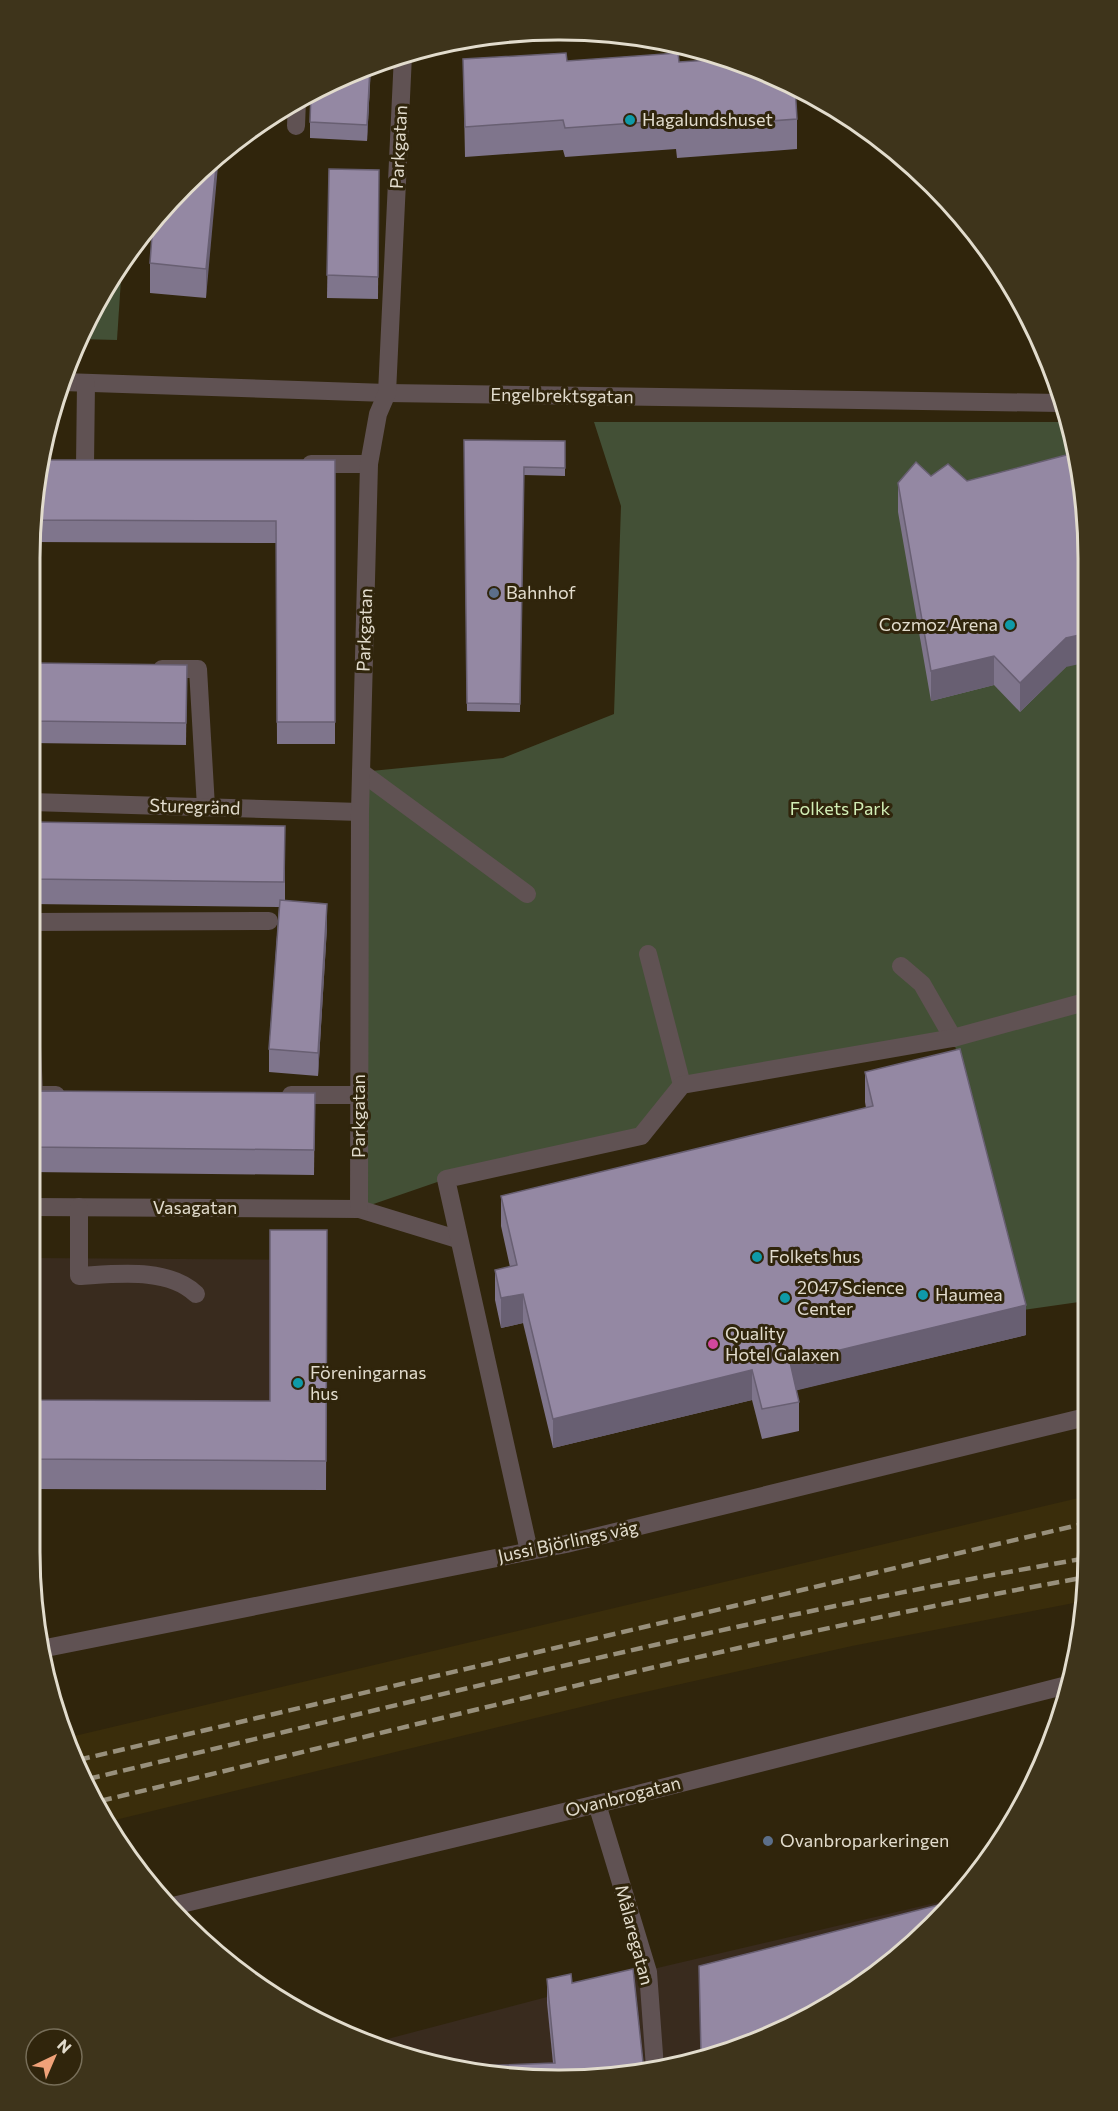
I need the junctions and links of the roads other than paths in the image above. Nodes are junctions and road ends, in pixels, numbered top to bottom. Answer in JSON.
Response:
{"nodes":[{"id":1,"x":403,"y":65,"type":"edge"},
{"id":2,"x":297,"y":112,"type":"edge"},
{"id":3,"x":296,"y":126,"type":"dead end"},
{"id":4,"x":72,"y":382,"type":"edge"},
{"id":5,"x":86,"y":383,"type":"junction"},
{"id":6,"x":387,"y":393,"type":"junction"},
{"id":7,"x":1053,"y":401,"type":"edge"},
{"id":8,"x":108,"y":464,"type":"edge"},
{"id":9,"x":298,"y":464,"type":"edge"},
{"id":10,"x":369,"y":464,"type":"junction"},
{"id":11,"x":63,"y":465,"type":"edge"},
{"id":12,"x":85,"y":465,"type":"junction"},
{"id":13,"x":142,"y":669,"type":"edge"},
{"id":14,"x":361,"y":772,"type":"junction"},
{"id":15,"x":40,"y":802,"type":"edge"},
{"id":16,"x":206,"y":807,"type":"junction"},
{"id":17,"x":360,"y":812,"type":"junction"},
{"id":18,"x":527,"y":894,"type":"dead end"},
{"id":19,"x":269,"y":921,"type":"dead end"},
{"id":20,"x":40,"y":922,"type":"edge"},
{"id":21,"x":648,"y":954,"type":"dead end"},
{"id":22,"x":901,"y":966,"type":"dead end"},
{"id":23,"x":1078,"y":1004,"type":"edge"},
{"id":24,"x":953,"y":1038,"type":"junction"},
{"id":25,"x":681,"y":1085,"type":"junction"},
{"id":26,"x":40,"y":1095,"type":"edge"},
{"id":27,"x":69,"y":1095,"type":"edge"},
{"id":28,"x":278,"y":1095,"type":"edge"},
{"id":29,"x":359,"y":1095,"type":"junction"},
{"id":30,"x":40,"y":1207,"type":"edge"},
{"id":31,"x":79,"y":1207,"type":"junction"},
{"id":32,"x":359,"y":1209,"type":"junction"},
{"id":33,"x":457,"y":1239,"type":"junction"},
{"id":34,"x":196,"y":1294,"type":"dead end"},
{"id":35,"x":1078,"y":1419,"type":"edge"},
{"id":36,"x":529,"y":1551,"type":"junction"},
{"id":37,"x":49,"y":1646,"type":"edge"},
{"id":38,"x":1060,"y":1687,"type":"edge"},
{"id":39,"x":597,"y":1804,"type":"junction"},
{"id":40,"x":179,"y":1905,"type":"edge"},
{"id":41,"x":655,"y":2062,"type":"edge"}],
"edges":[{"from":1,"to":6,"type":"street","name":"Parkgatan"},
{"from":2,"to":3,"type":"street"},
{"from":4,"to":5,"type":"street","name":"Engelbrektsgatan"},
{"from":5,"to":6,"type":"street","name":"Engelbrektsgatan"},
{"from":5,"to":12,"type":"street"},
{"from":6,"to":7,"type":"street","name":"Engelbrektsgatan"},
{"from":6,"to":10,"type":"street","name":"Parkgatan"},
{"from":8,"to":12,"type":"street"},
{"from":9,"to":10,"type":"street"},
{"from":10,"to":14,"type":"street","name":"Parkgatan"},
{"from":11,"to":12,"type":"street"},
{"from":13,"to":16,"type":"street"},
{"from":14,"to":17,"type":"street","name":"Parkgatan"},
{"from":14,"to":18,"type":"street"},
{"from":15,"to":16,"type":"street","name":"Sturegränd"},
{"from":16,"to":17,"type":"street","name":"Sturegränd"},
{"from":17,"to":29,"type":"street","name":"Parkgatan"},
{"from":19,"to":20,"type":"street"},
{"from":21,"to":25,"type":"street"},
{"from":22,"to":24,"type":"street"},
{"from":23,"to":24,"type":"street"},
{"from":24,"to":25,"type":"street"},
{"from":25,"to":33,"type":"street"},
{"from":26,"to":27,"type":"street"},
{"from":28,"to":29,"type":"street"},
{"from":29,"to":32,"type":"street","name":"Parkgatan"},
{"from":30,"to":31,"type":"street","name":"Vasagatan"},
{"from":31,"to":32,"type":"street","name":"Vasagatan"},
{"from":31,"to":34,"type":"street"},
{"from":32,"to":33,"type":"street","name":"Vasagatan"},
{"from":33,"to":36,"type":"street"},
{"from":35,"to":36,"type":"street","name":"Jussi Björlings väg"},
{"from":36,"to":37,"type":"street","name":"Jussi Björlings väg"},
{"from":38,"to":39,"type":"street","name":"Ovanbrogatan"},
{"from":39,"to":40,"type":"street","name":"Ovanbrogatan"},
{"from":39,"to":41,"type":"street","name":"Målaregatan"}]}
